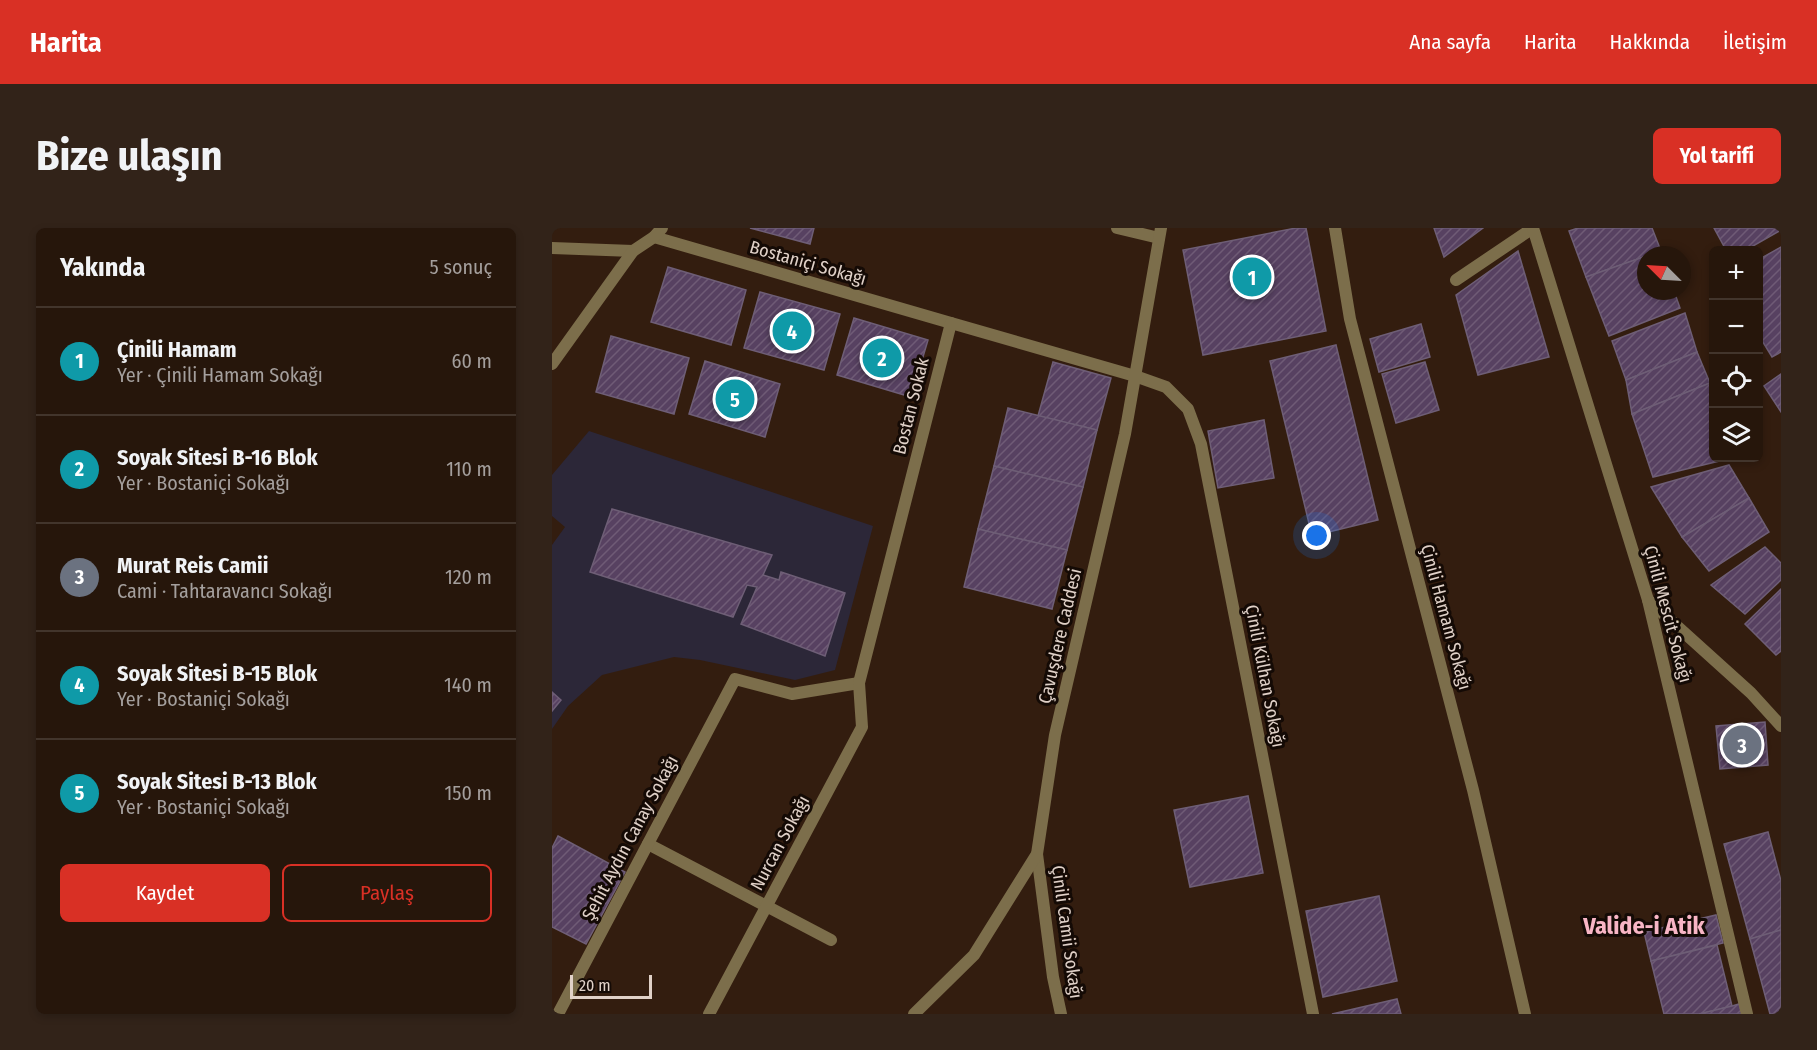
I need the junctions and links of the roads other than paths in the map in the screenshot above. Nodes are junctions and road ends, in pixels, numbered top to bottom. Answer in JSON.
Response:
{"nodes":[{"id":1,"x":1117,"y":228,"type":"edge"},
{"id":2,"x":1335,"y":228,"type":"edge"},
{"id":3,"x":1533,"y":228,"type":"edge"},
{"id":4,"x":658,"y":232,"type":"edge"},
{"id":5,"x":1160,"y":233,"type":"edge"},
{"id":6,"x":552,"y":248,"type":"edge"},
{"id":7,"x":633,"y":252,"type":"junction"},
{"id":8,"x":1456,"y":280,"type":"dead end"},
{"id":9,"x":951,"y":323,"type":"junction"},
{"id":10,"x":552,"y":364,"type":"edge"},
{"id":11,"x":1135,"y":376,"type":"junction"},
{"id":12,"x":1648,"y":600,"type":"junction"},
{"id":13,"x":859,"y":683,"type":"junction"},
{"id":14,"x":1781,"y":726,"type":"edge"},
{"id":15,"x":648,"y":844,"type":"junction"},
{"id":16,"x":1037,"y":854,"type":"junction"},
{"id":17,"x":766,"y":906,"type":"junction"},
{"id":18,"x":831,"y":940,"type":"dead end"},
{"id":19,"x":558,"y":1014,"type":"edge"},
{"id":20,"x":710,"y":1014,"type":"edge"},
{"id":21,"x":914,"y":1014,"type":"edge"},
{"id":22,"x":1061,"y":1014,"type":"edge"},
{"id":23,"x":1313,"y":1014,"type":"edge"},
{"id":24,"x":1525,"y":1014,"type":"edge"},
{"id":25,"x":1747,"y":1014,"type":"edge"}],
"edges":[{"from":1,"to":5,"type":"street"},
{"from":2,"to":24,"type":"street","name":"Çinili Hamam Sokağı"},
{"from":3,"to":8,"type":"street","name":"Çinili Mescit Sokağı"},
{"from":3,"to":12,"type":"street","name":"Çinili Mescit Sokağı"},
{"from":4,"to":7,"type":"street"},
{"from":4,"to":9,"type":"street","name":"Bostaniçi Sokağı"},
{"from":5,"to":11,"type":"street","name":"Çavuşdere Caddesi"},
{"from":6,"to":7,"type":"street"},
{"from":7,"to":10,"type":"street"},
{"from":9,"to":11,"type":"street"},
{"from":9,"to":13,"type":"street","name":"Bostan Sokak"},
{"from":11,"to":16,"type":"street","name":"Çavuşdere Caddesi"},
{"from":11,"to":23,"type":"street","name":"Çinili Külhan Sokağı"},
{"from":12,"to":14,"type":"street"},
{"from":12,"to":25,"type":"street","name":"Çinili Mescit Sokağı"},
{"from":13,"to":15,"type":"street","name":"Şehit Aydın Canay Sokağı"},
{"from":13,"to":17,"type":"street","name":"Nurcan Sokağı"},
{"from":15,"to":17,"type":"street"},
{"from":15,"to":19,"type":"street","name":"Şehit Aydın Canay Sokağı"},
{"from":16,"to":21,"type":"street","name":"Çavuşdere Caddesi"},
{"from":16,"to":22,"type":"street","name":"Çinili Camii Sokağı"},
{"from":17,"to":18,"type":"street"},
{"from":17,"to":20,"type":"street","name":"Nurcan Sokağı"}]}
